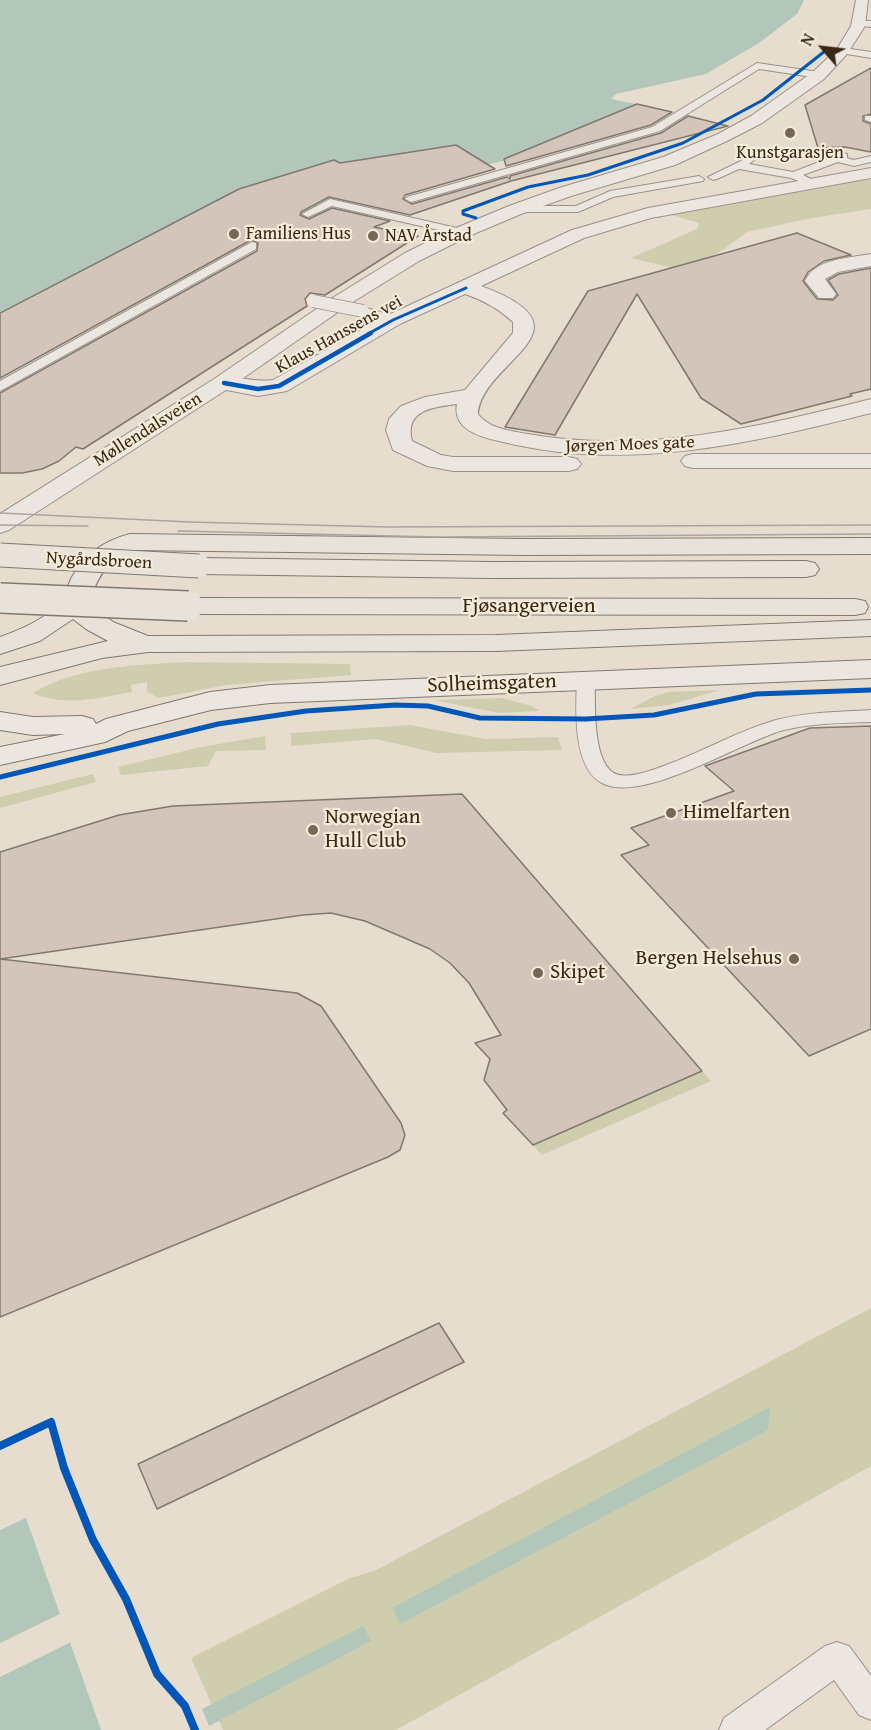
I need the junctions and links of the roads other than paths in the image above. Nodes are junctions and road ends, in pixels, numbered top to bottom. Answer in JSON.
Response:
{"nodes":[{"id":1,"x":862,"y":0,"type":"edge"},
{"id":2,"x":866,"y":23,"type":"edge"},
{"id":3,"x":844,"y":51,"type":"junction"},
{"id":4,"x":871,"y":55,"type":"edge"},
{"id":5,"x":819,"y":75,"type":"junction"},
{"id":6,"x":871,"y":159,"type":"edge"},
{"id":7,"x":749,"y":160,"type":"dead end"},
{"id":8,"x":737,"y":165,"type":"junction"},
{"id":9,"x":871,"y":174,"type":"edge"},
{"id":10,"x":794,"y":175,"type":"junction"},
{"id":11,"x":713,"y":177,"type":"dead end"},
{"id":12,"x":699,"y":180,"type":"dead end"},
{"id":13,"x":813,"y":184,"type":"junction"},
{"id":14,"x":411,"y":199,"type":"dead end"},
{"id":15,"x":515,"y":209,"type":"junction"},
{"id":16,"x":308,"y":214,"type":"dead end"},
{"id":17,"x":461,"y":232,"type":"junction"},
{"id":18,"x":252,"y":246,"type":"dead end"},
{"id":19,"x":871,"y":260,"type":"edge"},
{"id":20,"x":466,"y":288,"type":"junction"},
{"id":21,"x":826,"y":294,"type":"dead end"},
{"id":22,"x":313,"y":301,"type":"dead end"},
{"id":23,"x":393,"y":320,"type":"junction"},
{"id":24,"x":224,"y":383,"type":"junction"},
{"id":25,"x":0,"y":387,"type":"edge"},
{"id":26,"x":473,"y":395,"type":"junction"},
{"id":27,"x":871,"y":406,"type":"edge"},
{"id":28,"x":871,"y":461,"type":"edge"},
{"id":29,"x":0,"y":525,"type":"edge"},
{"id":30,"x":871,"y":546,"type":"edge"},
{"id":31,"x":0,"y":555,"type":"edge"},
{"id":32,"x":199,"y":566,"type":"joint"},
{"id":33,"x":871,"y":568,"type":"edge"},
{"id":34,"x":0,"y":598,"type":"edge"},
{"id":35,"x":73,"y":603,"type":"junction"},
{"id":36,"x":188,"y":606,"type":"joint"},
{"id":37,"x":871,"y":608,"type":"edge"},
{"id":38,"x":871,"y":628,"type":"edge"},
{"id":39,"x":148,"y":644,"type":"junction"},
{"id":40,"x":0,"y":646,"type":"edge"},
{"id":41,"x":871,"y":669,"type":"edge"},
{"id":42,"x":0,"y":676,"type":"edge"},
{"id":43,"x":586,"y":680,"type":"junction"},
{"id":44,"x":871,"y":717,"type":"edge"},
{"id":45,"x":0,"y":721,"type":"edge"},
{"id":46,"x":117,"y":725,"type":"junction"},
{"id":47,"x":0,"y":756,"type":"edge"},
{"id":48,"x":871,"y":1703,"type":"edge"},
{"id":49,"x":736,"y":1730,"type":"edge"}],
"edges":[{"from":1,"to":2,"type":"street","name":"Møllendalsveien"},
{"from":2,"to":3,"type":"street","name":"Møllendalsveien"},
{"from":3,"to":4,"type":"lane"},
{"from":3,"to":5,"type":"street","name":"Møllendalsveien"},
{"from":5,"to":14,"type":"lane"},
{"from":5,"to":15,"type":"street","name":"Møllendalsveien"},
{"from":6,"to":10,"type":"lane"},
{"from":7,"to":8,"type":"lane"},
{"from":8,"to":10,"type":"lane"},
{"from":8,"to":11,"type":"lane"},
{"from":9,"to":13,"type":"street","name":"Klaus Hanssens vei"},
{"from":10,"to":13,"type":"lane"},
{"from":12,"to":15,"type":"lane","name":"Møllendalsveien"},
{"from":13,"to":20,"type":"street","name":"Klaus Hanssens vei"},
{"from":15,"to":17,"type":"street","name":"Møllendalsveien"},
{"from":16,"to":17,"type":"lane"},
{"from":17,"to":24,"type":"street","name":"Møllendalsveien"},
{"from":18,"to":25,"type":"lane"},
{"from":19,"to":21,"type":"street"},
{"from":20,"to":23,"type":"street","name":"Klaus Hanssens vei"},
{"from":20,"to":26,"type":"street"},
{"from":22,"to":23,"type":"lane","bridge":true},
{"from":23,"to":24,"type":"street","name":"Klaus Hanssens vei"},
{"from":24,"to":29,"type":"street","name":"Møllendalsveien"},
{"from":26,"to":27,"type":"street","name":"Jørgen Moes gate"},
{"from":26,"to":28,"type":"street"},
{"from":30,"to":35,"type":"highway"},
{"from":31,"to":32,"type":"highway","name":"Nygårdsbroen","bridge":true},
{"from":32,"to":33,"type":"highway","name":"Fjøsangerveien"},
{"from":34,"to":36,"type":"highway","name":"Nygårdsbroen","bridge":true},
{"from":35,"to":39,"type":"highway"},
{"from":35,"to":40,"type":"highway"},
{"from":36,"to":37,"type":"highway","name":"Fjøsangerveien"},
{"from":38,"to":39,"type":"highway"},
{"from":39,"to":42,"type":"highway"},
{"from":41,"to":43,"type":"street","name":"Solheimsgaten"},
{"from":43,"to":44,"type":"lane"},
{"from":43,"to":46,"type":"street","name":"Solheimsgaten"},
{"from":45,"to":46,"type":"street","name":"Solheimsgaten"},
{"from":46,"to":47,"type":"street","name":"Solheimsgaten"},
{"from":48,"to":49,"type":"lane"}]}
